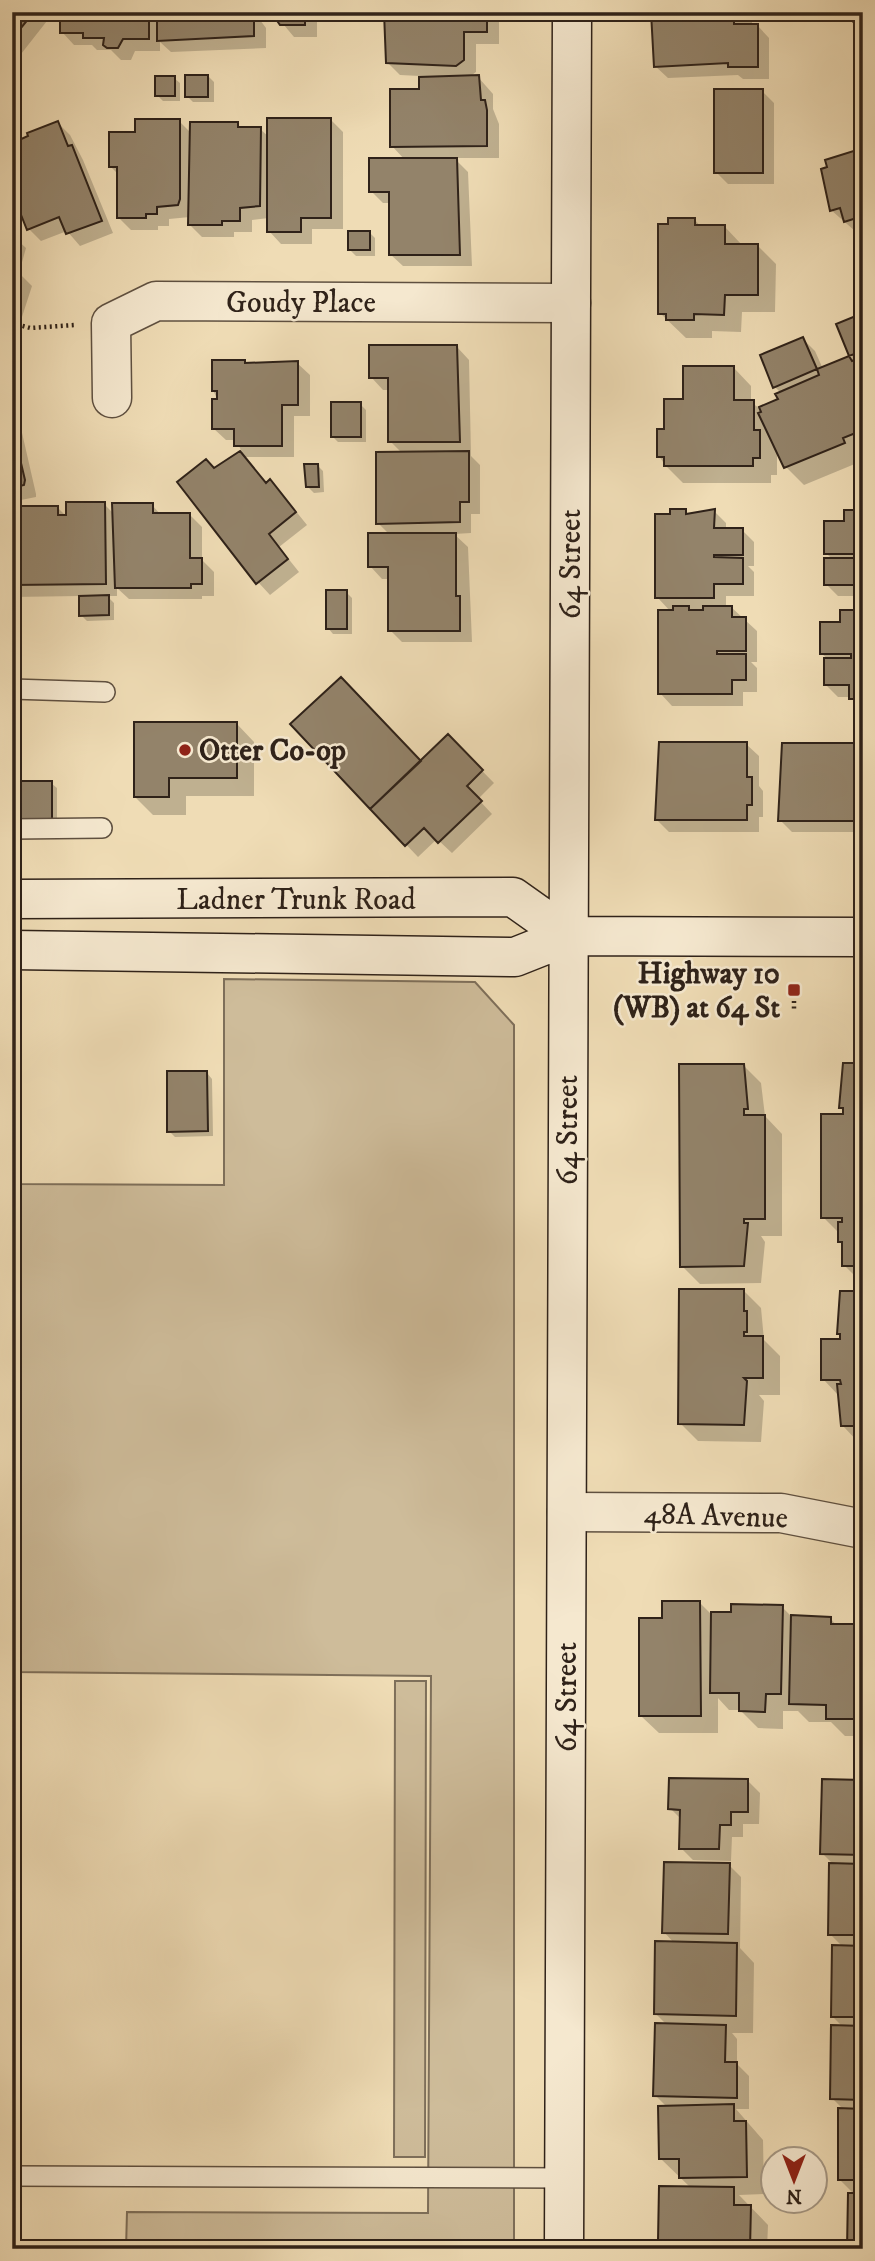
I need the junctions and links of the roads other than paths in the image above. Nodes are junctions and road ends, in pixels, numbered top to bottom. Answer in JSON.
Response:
{"nodes":[{"id":1,"x":572,"y":12,"type":"edge"},
{"id":2,"x":571,"y":303,"type":"junction"},
{"id":3,"x":112,"y":398,"type":"dead end"},
{"id":4,"x":12,"y":689,"type":"edge"},
{"id":5,"x":105,"y":692,"type":"dead end"},
{"id":6,"x":102,"y":828,"type":"dead end"},
{"id":7,"x":12,"y":829,"type":"edge"},
{"id":8,"x":12,"y":899,"type":"edge"},
{"id":9,"x":568,"y":936,"type":"junction"},
{"id":10,"x":863,"y":937,"type":"edge"},
{"id":11,"x":12,"y":950,"type":"edge"},
{"id":12,"x":567,"y":1512,"type":"junction"},
{"id":13,"x":863,"y":1529,"type":"edge"},
{"id":14,"x":12,"y":2176,"type":"edge"},
{"id":15,"x":564,"y":2178,"type":"junction"},
{"id":16,"x":564,"y":2249,"type":"edge"}],
"edges":[{"from":1,"to":2,"type":"street","name":"64 Street"},
{"from":2,"to":3,"type":"street","name":"Goudy Place"},
{"from":2,"to":9,"type":"street","name":"64 Street"},
{"from":4,"to":5,"type":"lane"},
{"from":6,"to":7,"type":"lane"},
{"from":8,"to":9,"type":"street","name":"Ladner Trunk Road"},
{"from":9,"to":10,"type":"street","name":"Ladner Trunk Road"},
{"from":9,"to":11,"type":"street","name":"Ladner Trunk Road"},
{"from":9,"to":12,"type":"street","name":"64 Street"},
{"from":12,"to":13,"type":"street","name":"48A Avenue"},
{"from":12,"to":15,"type":"street","name":"64 Street"},
{"from":14,"to":15,"type":"lane"},
{"from":15,"to":16,"type":"street","name":"64 Street"}]}
